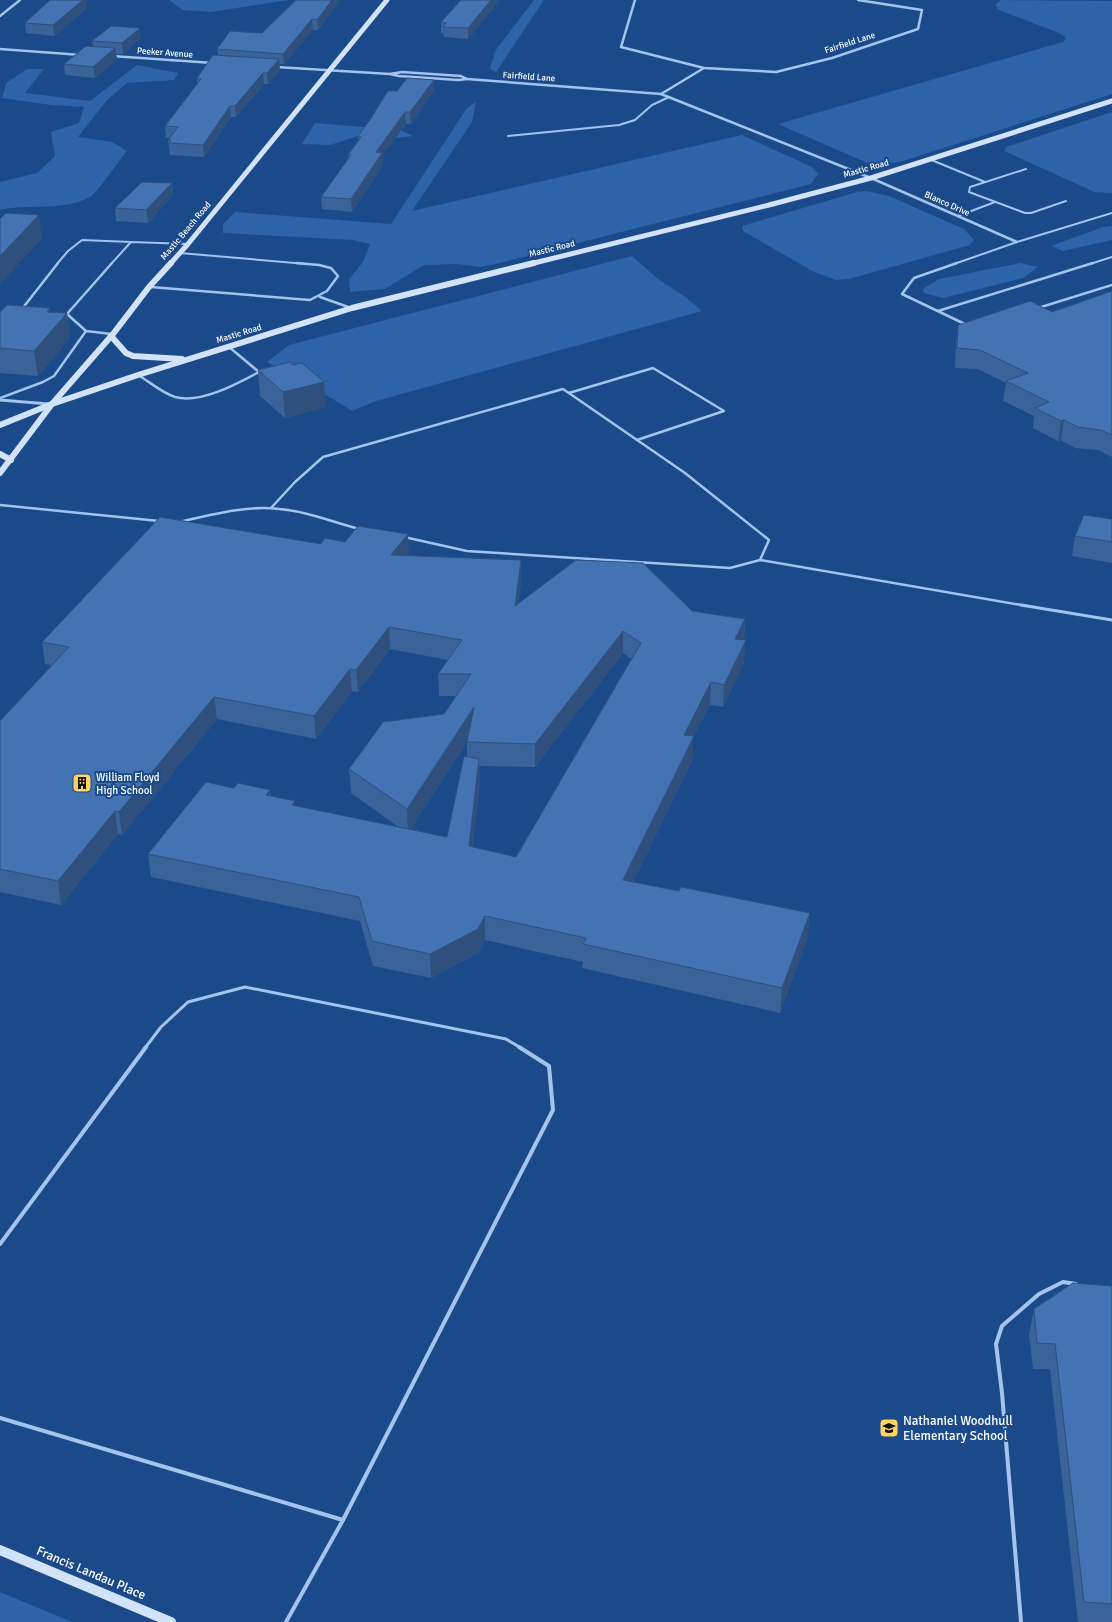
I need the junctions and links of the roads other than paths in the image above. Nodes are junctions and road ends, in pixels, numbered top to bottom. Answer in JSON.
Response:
{"nodes":[{"id":1,"x":20,"y":0,"type":"edge"},
{"id":2,"x":387,"y":0,"type":"edge"},
{"id":3,"x":635,"y":0,"type":"edge"},
{"id":4,"x":858,"y":0,"type":"edge"},
{"id":5,"x":0,"y":16,"type":"edge"},
{"id":6,"x":0,"y":49,"type":"edge"},
{"id":7,"x":86,"y":55,"type":"edge"},
{"id":8,"x":110,"y":56,"type":"edge"},
{"id":9,"x":220,"y":63,"type":"edge"},
{"id":10,"x":275,"y":67,"type":"edge"},
{"id":11,"x":704,"y":68,"type":"junction"},
{"id":12,"x":330,"y":70,"type":"junction"},
{"id":13,"x":661,"y":94,"type":"junction"},
{"id":14,"x":669,"y":97,"type":"junction"},
{"id":15,"x":1112,"y":101,"type":"edge"},
{"id":16,"x":508,"y":136,"type":"dead end"},
{"id":17,"x":929,"y":159,"type":"junction"},
{"id":18,"x":1026,"y":169,"type":"dead end"},
{"id":19,"x":871,"y":178,"type":"junction"},
{"id":20,"x":985,"y":182,"type":"junction"},
{"id":21,"x":1066,"y":201,"type":"dead end"},
{"id":22,"x":996,"y":202,"type":"junction"},
{"id":23,"x":1112,"y":213,"type":"edge"},
{"id":24,"x":958,"y":216,"type":"junction"},
{"id":25,"x":131,"y":242,"type":"junction"},
{"id":26,"x":1017,"y":242,"type":"junction"},
{"id":27,"x":188,"y":244,"type":"junction"},
{"id":28,"x":180,"y":253,"type":"junction"},
{"id":29,"x":1112,"y":257,"type":"edge"},
{"id":30,"x":1112,"y":285,"type":"edge"},
{"id":31,"x":149,"y":287,"type":"junction"},
{"id":32,"x":320,"y":297,"type":"junction"},
{"id":33,"x":352,"y":308,"type":"junction"},
{"id":34,"x":1036,"y":309,"type":"edge"},
{"id":35,"x":938,"y":311,"type":"junction"},
{"id":36,"x":18,"y":313,"type":"edge"},
{"id":37,"x":64,"y":318,"type":"edge"},
{"id":38,"x":72,"y":318,"type":"junction"},
{"id":39,"x":969,"y":326,"type":"edge"},
{"id":40,"x":86,"y":331,"type":"junction"},
{"id":41,"x":112,"y":335,"type":"junction"},
{"id":42,"x":229,"y":346,"type":"junction"},
{"id":43,"x":189,"y":359,"type":"junction"},
{"id":44,"x":138,"y":375,"type":"junction"},
{"id":45,"x":569,"y":393,"type":"junction"},
{"id":46,"x":0,"y":399,"type":"edge"},
{"id":47,"x":52,"y":404,"type":"junction"},
{"id":48,"x":0,"y":425,"type":"edge"},
{"id":49,"x":637,"y":440,"type":"junction"},
{"id":50,"x":0,"y":454,"type":"edge"},
{"id":51,"x":11,"y":460,"type":"junction"},
{"id":52,"x":0,"y":473,"type":"edge"},
{"id":53,"x":0,"y":505,"type":"edge"},
{"id":54,"x":271,"y":508,"type":"junction"},
{"id":55,"x":166,"y":522,"type":"edge"},
{"id":56,"x":173,"y":522,"type":"edge"},
{"id":57,"x":364,"y":531,"type":"edge"},
{"id":58,"x":398,"y":536,"type":"edge"},
{"id":59,"x":760,"y":560,"type":"junction"},
{"id":60,"x":1112,"y":620,"type":"edge"},
{"id":61,"x":0,"y":1244,"type":"edge"},
{"id":62,"x":1084,"y":1286,"type":"edge"},
{"id":63,"x":0,"y":1418,"type":"edge"},
{"id":64,"x":343,"y":1520,"type":"junction"},
{"id":65,"x":0,"y":1550,"type":"edge"},
{"id":66,"x":171,"y":1622,"type":"edge"},
{"id":67,"x":286,"y":1622,"type":"edge"},
{"id":68,"x":1021,"y":1622,"type":"edge"}],
"edges":[{"from":1,"to":5,"type":"street"},
{"from":2,"to":12,"type":"street","name":"Mastic Beach Road"},
{"from":3,"to":11,"type":"street","name":"Fairfield Lane"},
{"from":4,"to":11,"type":"street","name":"Fairfield Lane"},
{"from":6,"to":7,"type":"street"},
{"from":8,"to":9,"type":"street","name":"Peeker Avenue"},
{"from":10,"to":12,"type":"street"},
{"from":11,"to":13,"type":"street"},
{"from":12,"to":13,"type":"street","name":"Fairfield Lane"},
{"from":12,"to":27,"type":"street","name":"Mastic Beach Road"},
{"from":13,"to":14,"type":"street","name":"Fairfield Lane"},
{"from":14,"to":16,"type":"lane"},
{"from":14,"to":19,"type":"street","name":"Fairfield Lane"},
{"from":15,"to":17,"type":"street","name":"Mastic Road"},
{"from":17,"to":19,"type":"street","name":"Mastic Road"},
{"from":17,"to":20,"type":"lane"},
{"from":18,"to":20,"type":"lane"},
{"from":19,"to":24,"type":"street","name":"Blanco Drive"},
{"from":19,"to":33,"type":"street","name":"Mastic Road"},
{"from":20,"to":22,"type":"lane"},
{"from":21,"to":22,"type":"lane"},
{"from":22,"to":24,"type":"lane"},
{"from":23,"to":26,"type":"lane"},
{"from":24,"to":26,"type":"street","name":"Blanco Drive"},
{"from":25,"to":27,"type":"lane"},
{"from":25,"to":36,"type":"lane"},
{"from":25,"to":38,"type":"lane"},
{"from":26,"to":35,"type":"lane"},
{"from":27,"to":28,"type":"street","name":"Mastic Beach Road"},
{"from":28,"to":31,"type":"street","name":"Mastic Beach Road"},
{"from":28,"to":32,"type":"lane"},
{"from":29,"to":35,"type":"lane"},
{"from":30,"to":34,"type":"lane"},
{"from":31,"to":32,"type":"lane"},
{"from":31,"to":41,"type":"street","name":"Mastic Beach Road"},
{"from":32,"to":33,"type":"lane"},
{"from":33,"to":42,"type":"street","name":"Mastic Road"},
{"from":35,"to":39,"type":"lane"},
{"from":37,"to":38,"type":"lane"},
{"from":38,"to":40,"type":"lane"},
{"from":40,"to":41,"type":"lane"},
{"from":40,"to":46,"type":"lane"},
{"from":41,"to":43,"type":"street"},
{"from":41,"to":47,"type":"street","name":"Mastic Beach Road"},
{"from":42,"to":43,"type":"street","name":"Mastic Road"},
{"from":42,"to":44,"type":"lane"},
{"from":43,"to":44,"type":"street","name":"Mastic Road"},
{"from":44,"to":47,"type":"street","name":"Mastic Road"},
{"from":45,"to":49,"type":"lane"},
{"from":45,"to":49,"type":"lane"},
{"from":45,"to":54,"type":"lane"},
{"from":46,"to":47,"type":"street"},
{"from":47,"to":48,"type":"street","name":"Mastic Road"},
{"from":47,"to":51,"type":"street","name":"Mastic Beach Road"},
{"from":49,"to":59,"type":"lane"},
{"from":50,"to":51,"type":"street"},
{"from":51,"to":52,"type":"street","name":"Mastic Beach Road"},
{"from":53,"to":55,"type":"lane"},
{"from":54,"to":56,"type":"lane"},
{"from":54,"to":57,"type":"lane"},
{"from":58,"to":59,"type":"lane"},
{"from":59,"to":60,"type":"lane"},
{"from":61,"to":64,"type":"lane"},
{"from":62,"to":68,"type":"lane"},
{"from":63,"to":64,"type":"lane"},
{"from":64,"to":67,"type":"lane"},
{"from":65,"to":66,"type":"street","name":"Francis Landau Place"}]}
